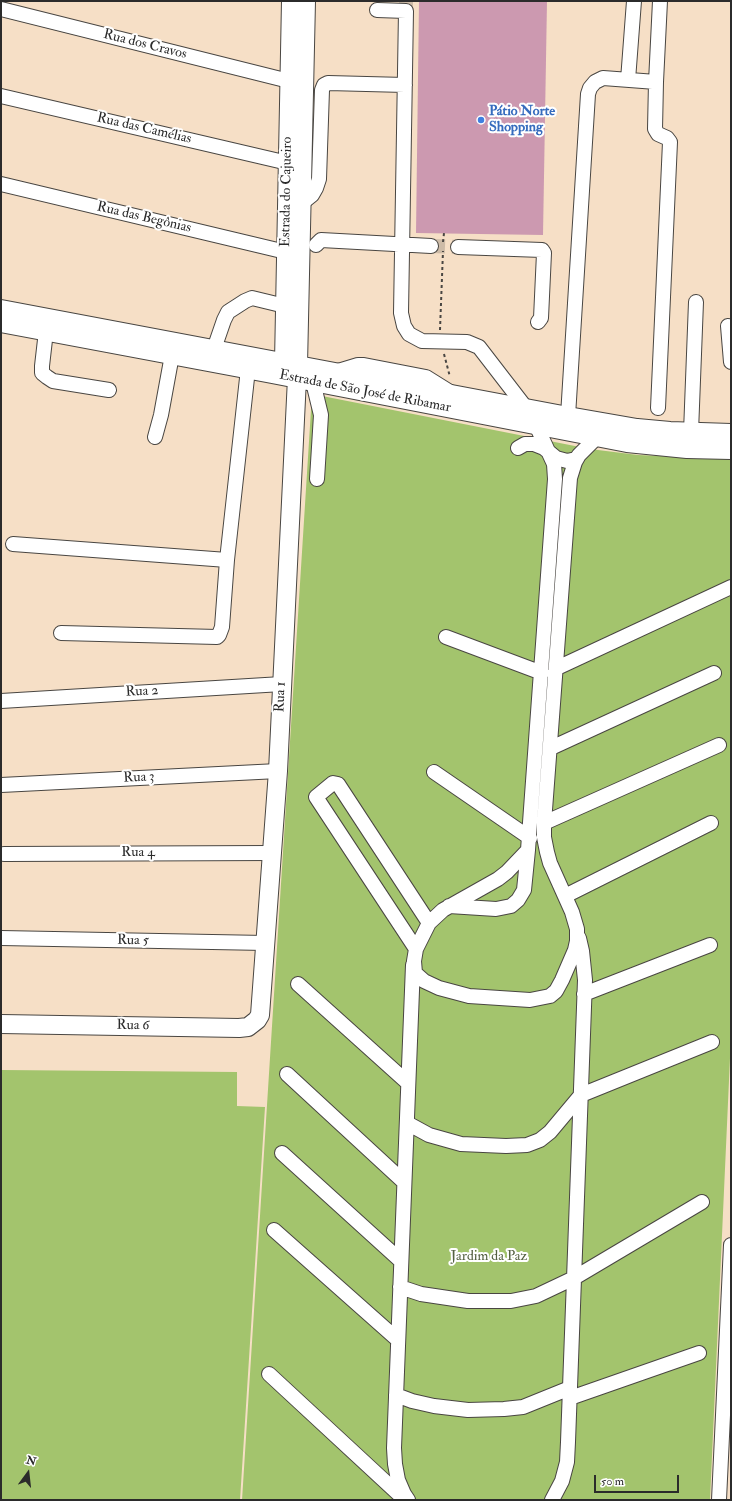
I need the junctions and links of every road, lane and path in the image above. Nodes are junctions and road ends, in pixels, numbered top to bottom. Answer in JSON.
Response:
{"nodes":[{"id":1,"x":291,"y":1,"type":"edge"},
{"id":2,"x":306,"y":1,"type":"edge"},
{"id":3,"x":634,"y":1,"type":"edge"},
{"id":4,"x":660,"y":1,"type":"edge"},
{"id":5,"x":1,"y":9,"type":"edge"},
{"id":6,"x":377,"y":10,"type":"dead end"},
{"id":7,"x":628,"y":80,"type":"junction"},
{"id":8,"x":289,"y":81,"type":"junction"},
{"id":9,"x":656,"y":82,"type":"junction"},
{"id":10,"x":405,"y":85,"type":"junction"},
{"id":11,"x":1,"y":96,"type":"edge"},
{"id":12,"x":288,"y":163,"type":"junction"},
{"id":13,"x":1,"y":184,"type":"edge"},
{"id":14,"x":294,"y":203,"type":"junction"},
{"id":15,"x":444,"y":233,"type":"dead end"},
{"id":16,"x":403,"y":243,"type":"junction"},
{"id":17,"x":316,"y":245,"type":"dead end"},
{"id":18,"x":431,"y":246,"type":"tunnel mouth"},
{"id":19,"x":458,"y":247,"type":"tunnel mouth"},
{"id":20,"x":286,"y":252,"type":"junction"},
{"id":21,"x":696,"y":302,"type":"dead end"},
{"id":22,"x":285,"y":306,"type":"junction"},
{"id":23,"x":1,"y":309,"type":"edge"},
{"id":24,"x":538,"y":322,"type":"dead end"},
{"id":25,"x":1,"y":323,"type":"edge"},
{"id":26,"x":728,"y":326,"type":"dead end"},
{"id":27,"x":46,"y":331,"type":"junction"},
{"id":28,"x":440,"y":342,"type":"junction"},
{"id":29,"x":214,"y":349,"type":"junction"},
{"id":30,"x":172,"y":355,"type":"junction"},
{"id":31,"x":731,"y":362,"type":"edge"},
{"id":32,"x":248,"y":369,"type":"junction"},
{"id":33,"x":298,"y":372,"type":"junction"},
{"id":34,"x":109,"y":390,"type":"dead end"},
{"id":35,"x":455,"y":396,"type":"junction"},
{"id":36,"x":526,"y":408,"type":"junction"},
{"id":37,"x":658,"y":408,"type":"dead end"},
{"id":38,"x":568,"y":416,"type":"junction"},
{"id":39,"x":536,"y":425,"type":"junction"},
{"id":40,"x":691,"y":432,"type":"junction"},
{"id":41,"x":731,"y":433,"type":"edge"},
{"id":42,"x":155,"y":437,"type":"dead end"},
{"id":43,"x":597,"y":437,"type":"junction"},
{"id":44,"x":518,"y":448,"type":"dead end"},
{"id":45,"x":731,"y":450,"type":"edge"},
{"id":46,"x":550,"y":453,"type":"junction"},
{"id":47,"x":579,"y":455,"type":"junction"},
{"id":48,"x":316,"y":478,"type":"dead end"},
{"id":49,"x":13,"y":544,"type":"dead end"},
{"id":50,"x":227,"y":560,"type":"junction"},
{"id":51,"x":731,"y":587,"type":"edge"},
{"id":52,"x":61,"y":633,"type":"dead end"},
{"id":53,"x":446,"y":637,"type":"dead end"},
{"id":54,"x":557,"y":668,"type":"junction"},
{"id":55,"x":542,"y":673,"type":"junction"},
{"id":56,"x":714,"y":673,"type":"dead end"},
{"id":57,"x":282,"y":684,"type":"junction"},
{"id":58,"x":1,"y":700,"type":"edge"},
{"id":59,"x":719,"y":745,"type":"dead end"},
{"id":60,"x":551,"y":748,"type":"junction"},
{"id":61,"x":278,"y":771,"type":"junction"},
{"id":62,"x":434,"y":772,"type":"dead end"},
{"id":63,"x":1,"y":785,"type":"edge"},
{"id":64,"x":544,"y":823,"type":"junction"},
{"id":65,"x":711,"y":823,"type":"dead end"},
{"id":66,"x":529,"y":844,"type":"junction"},
{"id":67,"x":272,"y":853,"type":"junction"},
{"id":68,"x":4,"y":854,"type":"dead end"},
{"id":69,"x":565,"y":896,"type":"junction"},
{"id":70,"x":449,"y":906,"type":"junction"},
{"id":71,"x":429,"y":923,"type":"junction"},
{"id":72,"x":577,"y":929,"type":"junction"},
{"id":73,"x":1,"y":938,"type":"edge"},
{"id":74,"x":265,"y":943,"type":"junction"},
{"id":75,"x":710,"y":945,"type":"dead end"},
{"id":76,"x":415,"y":955,"type":"junction"},
{"id":77,"x":298,"y":984,"type":"dead end"},
{"id":78,"x":584,"y":994,"type":"junction"},
{"id":79,"x":260,"y":1015,"type":"joint"},
{"id":80,"x":1,"y":1024,"type":"edge"},
{"id":81,"x":712,"y":1042,"type":"dead end"},
{"id":82,"x":287,"y":1074,"type":"dead end"},
{"id":83,"x":408,"y":1083,"type":"junction"},
{"id":84,"x":581,"y":1095,"type":"junction"},
{"id":85,"x":407,"y":1123,"type":"junction"},
{"id":86,"x":282,"y":1153,"type":"dead end"},
{"id":87,"x":404,"y":1182,"type":"junction"},
{"id":88,"x":702,"y":1202,"type":"dead end"},
{"id":89,"x":274,"y":1230,"type":"dead end"},
{"id":90,"x":731,"y":1245,"type":"edge"},
{"id":91,"x":401,"y":1261,"type":"junction"},
{"id":92,"x":574,"y":1278,"type":"junction"},
{"id":93,"x":400,"y":1287,"type":"junction"},
{"id":94,"x":730,"y":1308,"type":"edge"},
{"id":95,"x":398,"y":1340,"type":"junction"},
{"id":96,"x":699,"y":1352,"type":"dead end"},
{"id":97,"x":269,"y":1374,"type":"dead end"},
{"id":98,"x":570,"y":1393,"type":"junction"},
{"id":99,"x":396,"y":1395,"type":"junction"},
{"id":100,"x":727,"y":1411,"type":"edge"},
{"id":101,"x":407,"y":1500,"type":"edge"},
{"id":102,"x":552,"y":1500,"type":"edge"},
{"id":103,"x":719,"y":1500,"type":"edge"}],
"edges":[{"from":1,"to":8,"type":"main road","name":"Estrada do Cajueiro"},
{"from":2,"to":14,"type":"main road","name":"Estrada do Cajueiro"},
{"from":3,"to":7,"type":"street"},
{"from":4,"to":9,"type":"street"},
{"from":5,"to":8,"type":"street","name":"Rua dos Cravos"},
{"from":6,"to":10,"type":"street"},
{"from":7,"to":9,"type":"street"},
{"from":7,"to":38,"type":"street"},
{"from":8,"to":12,"type":"main road","name":"Estrada do Cajueiro"},
{"from":9,"to":37,"type":"street"},
{"from":10,"to":14,"type":"street"},
{"from":10,"to":16,"type":"street"},
{"from":11,"to":12,"type":"street","name":"Rua das Camélias"},
{"from":12,"to":14,"type":"main road","name":"Estrada do Cajueiro"},
{"from":13,"to":20,"type":"street","name":"Rua das Begônias"},
{"from":14,"to":20,"type":"main road","name":"Estrada do Cajueiro"},
{"from":14,"to":33,"type":"main road","name":"Estrada do Cajueiro"},
{"from":15,"to":28,"type":"path"},
{"from":16,"to":17,"type":"street"},
{"from":16,"to":18,"type":"street"},
{"from":16,"to":28,"type":"street"},
{"from":19,"to":24,"type":"street"},
{"from":20,"to":22,"type":"main road","name":"Estrada do Cajueiro"},
{"from":21,"to":40,"type":"street"},
{"from":22,"to":29,"type":"street"},
{"from":22,"to":33,"type":"main road","name":"Estrada do Cajueiro"},
{"from":23,"to":29,"type":"main road","name":"Estrada de São José de Ribamar"},
{"from":25,"to":27,"type":"main road","name":"Estrada de São José de Ribamar"},
{"from":26,"to":31,"type":"street"},
{"from":27,"to":30,"type":"main road","name":"Estrada de São José de Ribamar"},
{"from":27,"to":34,"type":"street"},
{"from":28,"to":35,"type":"path"},
{"from":28,"to":36,"type":"street"},
{"from":29,"to":33,"type":"main road","name":"Estrada de São José de Ribamar"},
{"from":30,"to":32,"type":"main road","name":"Estrada de São José de Ribamar"},
{"from":30,"to":42,"type":"street"},
{"from":32,"to":33,"type":"main road","name":"Estrada de São José de Ribamar"},
{"from":32,"to":50,"type":"street"},
{"from":33,"to":35,"type":"main road","name":"Estrada de São José de Ribamar"},
{"from":33,"to":39,"type":"main road","name":"Estrada de São José de Ribamar"},
{"from":33,"to":48,"type":"street"},
{"from":33,"to":57,"type":"main road","name":"Rua 1"},
{"from":35,"to":36,"type":"main road","name":"Estrada de São José de Ribamar"},
{"from":36,"to":38,"type":"main road","name":"Estrada de São José de Ribamar"},
{"from":38,"to":40,"type":"main road","name":"Estrada de São José de Ribamar"},
{"from":39,"to":43,"type":"main road","name":"Estrada de São José de Ribamar"},
{"from":39,"to":46,"type":"street"},
{"from":40,"to":41,"type":"main road","name":"Estrada de São José de Ribamar"},
{"from":43,"to":45,"type":"main road","name":"Estrada de São José de Ribamar"},
{"from":43,"to":47,"type":"street"},
{"from":44,"to":46,"type":"street"},
{"from":46,"to":47,"type":"street"},
{"from":46,"to":55,"type":"street"},
{"from":47,"to":54,"type":"street"},
{"from":49,"to":50,"type":"street"},
{"from":50,"to":52,"type":"street"},
{"from":51,"to":54,"type":"street"},
{"from":53,"to":55,"type":"street"},
{"from":54,"to":60,"type":"street"},
{"from":55,"to":66,"type":"street"},
{"from":56,"to":60,"type":"street"},
{"from":57,"to":58,"type":"street","name":"Rua 2"},
{"from":57,"to":61,"type":"main road","name":"Rua 1"},
{"from":59,"to":64,"type":"street"},
{"from":60,"to":64,"type":"street"},
{"from":61,"to":63,"type":"street","name":"Rua 3"},
{"from":61,"to":67,"type":"main road","name":"Rua 1"},
{"from":62,"to":66,"type":"street"},
{"from":64,"to":69,"type":"street"},
{"from":65,"to":69,"type":"street"},
{"from":66,"to":70,"type":"street"},
{"from":66,"to":70,"type":"street"},
{"from":67,"to":68,"type":"street","name":"Rua 4"},
{"from":67,"to":74,"type":"main road","name":"Rua 1"},
{"from":69,"to":72,"type":"street"},
{"from":70,"to":71,"type":"street"},
{"from":71,"to":76,"type":"street"},
{"from":71,"to":76,"type":"street"},
{"from":72,"to":76,"type":"street"},
{"from":72,"to":78,"type":"street"},
{"from":73,"to":74,"type":"street","name":"Rua 5"},
{"from":74,"to":79,"type":"main road","name":"Rua 1"},
{"from":75,"to":78,"type":"street"},
{"from":76,"to":83,"type":"street"},
{"from":77,"to":83,"type":"street"},
{"from":78,"to":84,"type":"street"},
{"from":79,"to":80,"type":"main road","name":"Rua 6"},
{"from":81,"to":84,"type":"street"},
{"from":82,"to":87,"type":"street"},
{"from":83,"to":85,"type":"street"},
{"from":84,"to":85,"type":"street"},
{"from":84,"to":92,"type":"street"},
{"from":85,"to":87,"type":"street"},
{"from":86,"to":91,"type":"street"},
{"from":87,"to":91,"type":"street"},
{"from":88,"to":92,"type":"street"},
{"from":89,"to":95,"type":"street"},
{"from":90,"to":94,"type":"street"},
{"from":91,"to":93,"type":"street"},
{"from":92,"to":93,"type":"street"},
{"from":92,"to":98,"type":"street"},
{"from":93,"to":95,"type":"street"},
{"from":94,"to":100,"type":"street"},
{"from":95,"to":99,"type":"street"},
{"from":96,"to":98,"type":"street"},
{"from":97,"to":101,"type":"street"},
{"from":98,"to":99,"type":"street"},
{"from":98,"to":102,"type":"street"},
{"from":99,"to":101,"type":"street"},
{"from":100,"to":103,"type":"street"}]}
